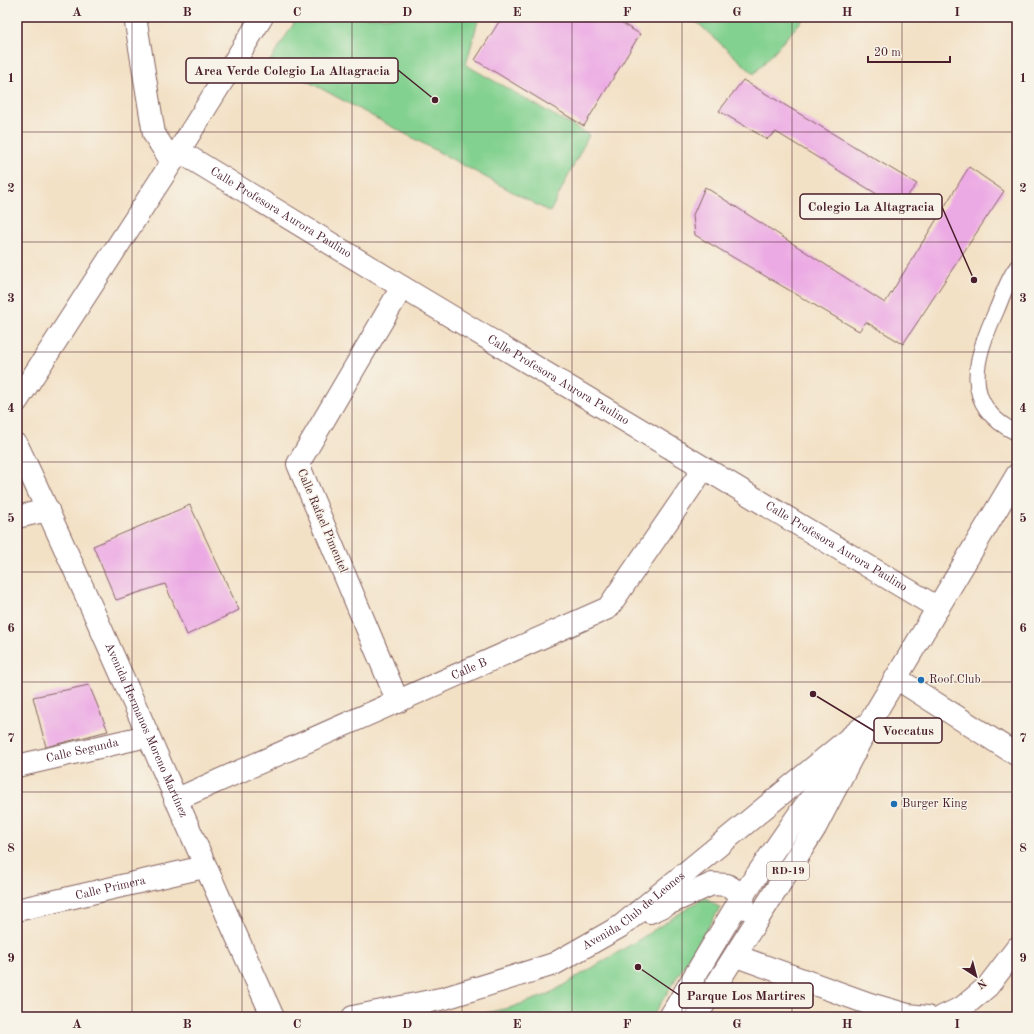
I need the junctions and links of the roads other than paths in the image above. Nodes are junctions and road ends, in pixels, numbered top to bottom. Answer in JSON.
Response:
{"nodes":[{"id":1,"x":135,"y":17,"type":"edge"},
{"id":2,"x":262,"y":17,"type":"edge"},
{"id":3,"x":175,"y":156,"type":"junction"},
{"id":4,"x":1017,"y":267,"type":"edge"},
{"id":5,"x":402,"y":287,"type":"junction"},
{"id":6,"x":17,"y":402,"type":"edge"},
{"id":7,"x":1017,"y":433,"type":"edge"},
{"id":8,"x":17,"y":445,"type":"edge"},
{"id":9,"x":704,"y":468,"type":"junction"},
{"id":10,"x":1017,"y":475,"type":"edge"},
{"id":11,"x":48,"y":510,"type":"junction"},
{"id":12,"x":17,"y":517,"type":"edge"},
{"id":13,"x":938,"y":608,"type":"junction"},
{"id":14,"x":896,"y":678,"type":"junction"},
{"id":15,"x":398,"y":702,"type":"junction"},
{"id":16,"x":871,"y":720,"type":"junction"},
{"id":17,"x":147,"y":736,"type":"junction"},
{"id":18,"x":1017,"y":755,"type":"edge"},
{"id":19,"x":17,"y":766,"type":"edge"},
{"id":20,"x":175,"y":800,"type":"junction"},
{"id":21,"x":204,"y":867,"type":"junction"},
{"id":22,"x":743,"y":895,"type":"junction"},
{"id":23,"x":17,"y":910,"type":"edge"},
{"id":24,"x":621,"y":926,"type":"junction"},
{"id":25,"x":1017,"y":948,"type":"edge"},
{"id":26,"x":736,"y":956,"type":"junction"},
{"id":27,"x":273,"y":1017,"type":"edge"},
{"id":28,"x":353,"y":1017,"type":"edge"},
{"id":29,"x":670,"y":1017,"type":"edge"},
{"id":30,"x":696,"y":1017,"type":"edge"},
{"id":31,"x":927,"y":1017,"type":"edge"},
{"id":32,"x":942,"y":1017,"type":"edge"}],
"edges":[{"from":1,"to":3,"type":"street","name":"Calle Profesora Aurora Paulino"},
{"from":2,"to":3,"type":"street"},
{"from":3,"to":5,"type":"street","name":"Calle Profesora Aurora Paulino"},
{"from":3,"to":6,"type":"street"},
{"from":4,"to":7,"type":"lane"},
{"from":5,"to":9,"type":"street","name":"Calle Profesora Aurora Paulino"},
{"from":5,"to":15,"type":"street","name":"Calle Rafael Pimentel"},
{"from":8,"to":11,"type":"street","name":"Avenida Hermanos Moreno Martínez"},
{"from":9,"to":13,"type":"street","name":"Calle Profesora Aurora Paulino"},
{"from":9,"to":15,"type":"street","name":"Calle B"},
{"from":10,"to":13,"type":"street","number":"RD-19"},
{"from":11,"to":12,"type":"street"},
{"from":11,"to":17,"type":"street","name":"Avenida Hermanos Moreno Martínez"},
{"from":13,"to":14,"type":"street","number":"RD-19"},
{"from":14,"to":16,"type":"street","number":"RD-19"},
{"from":14,"to":18,"type":"street"},
{"from":15,"to":20,"type":"street","name":"Calle B"},
{"from":16,"to":22,"type":"street","number":"RD-19"},
{"from":16,"to":24,"type":"street","name":"Avenida Club de Leones"},
{"from":16,"to":26,"type":"street","number":"RD-19"},
{"from":17,"to":19,"type":"street","name":"Calle Segunda"},
{"from":17,"to":20,"type":"street","name":"Avenida Hermanos Moreno Martínez"},
{"from":20,"to":21,"type":"street","name":"Avenida Hermanos Moreno Martínez"},
{"from":21,"to":23,"type":"street","name":"Calle Primera"},
{"from":21,"to":27,"type":"street","name":"Avenida Hermanos Moreno Martínez"},
{"from":22,"to":24,"type":"street"},
{"from":22,"to":26,"type":"street"},
{"from":22,"to":29,"type":"street","number":"RD-19"},
{"from":24,"to":28,"type":"street","name":"Avenida Club de Leones"},
{"from":25,"to":32,"type":"street"},
{"from":26,"to":30,"type":"street","number":"RD-19"},
{"from":26,"to":31,"type":"street"}]}
